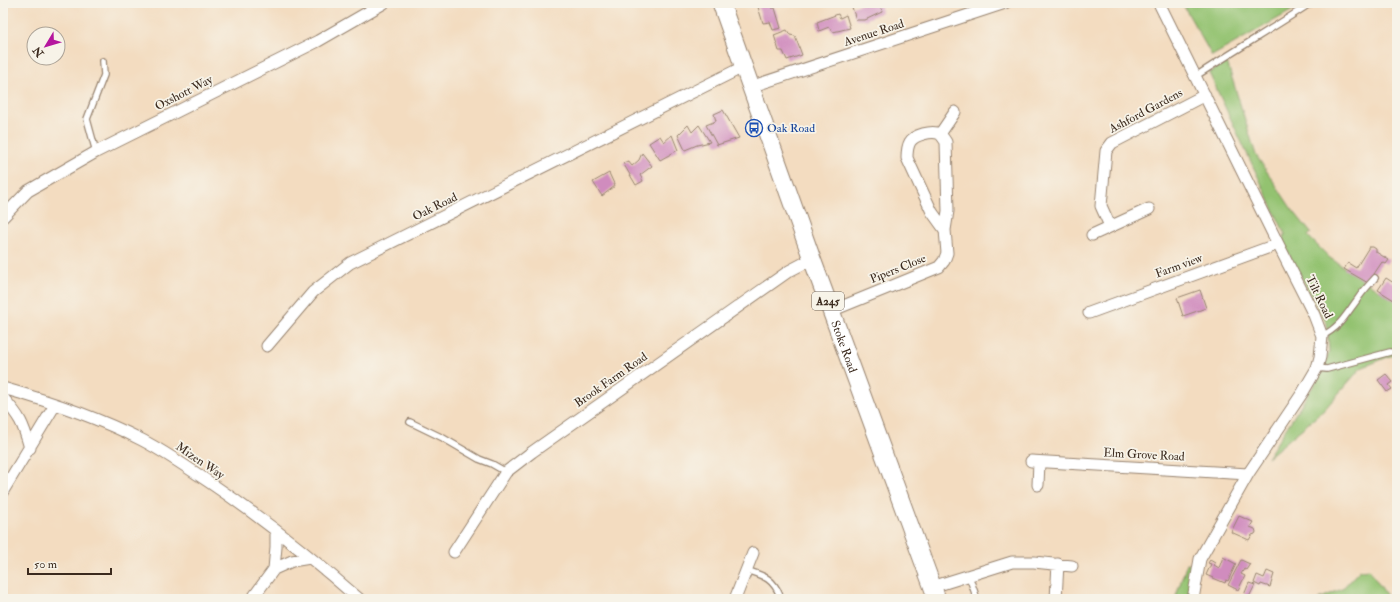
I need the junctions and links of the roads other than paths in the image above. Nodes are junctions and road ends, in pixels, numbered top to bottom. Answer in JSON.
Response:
{"nodes":[{"id":1,"x":384,"y":3,"type":"edge"},
{"id":2,"x":721,"y":3,"type":"edge"},
{"id":3,"x":1159,"y":3,"type":"edge"},
{"id":4,"x":1311,"y":3,"type":"edge"},
{"id":5,"x":998,"y":4,"type":"edge"},
{"id":6,"x":103,"y":61,"type":"dead end"},
{"id":7,"x":743,"y":67,"type":"junction"},
{"id":8,"x":1196,"y":76,"type":"junction"},
{"id":9,"x":750,"y":87,"type":"junction"},
{"id":10,"x":1205,"y":95,"type":"junction"},
{"id":11,"x":956,"y":112,"type":"dead end"},
{"id":12,"x":940,"y":134,"type":"junction"},
{"id":13,"x":96,"y":152,"type":"junction"},
{"id":14,"x":1149,"y":209,"type":"dead end"},
{"id":15,"x":3,"y":216,"type":"edge"},
{"id":16,"x":1110,"y":226,"type":"junction"},
{"id":17,"x":945,"y":230,"type":"junction"},
{"id":18,"x":1092,"y":235,"type":"dead end"},
{"id":19,"x":1278,"y":244,"type":"junction"},
{"id":20,"x":812,"y":259,"type":"junction"},
{"id":21,"x":1375,"y":278,"type":"dead end"},
{"id":22,"x":831,"y":311,"type":"junction"},
{"id":23,"x":1089,"y":312,"type":"dead end"},
{"id":24,"x":1322,"y":336,"type":"junction"},
{"id":25,"x":267,"y":346,"type":"dead end"},
{"id":26,"x":1390,"y":352,"type":"dead end"},
{"id":27,"x":1317,"y":368,"type":"junction"},
{"id":28,"x":3,"y":388,"type":"edge"},
{"id":29,"x":3,"y":398,"type":"edge"},
{"id":30,"x":56,"y":405,"type":"junction"},
{"id":31,"x":410,"y":422,"type":"dead end"},
{"id":32,"x":30,"y":448,"type":"junction"},
{"id":33,"x":506,"y":472,"type":"junction"},
{"id":34,"x":1248,"y":474,"type":"junction"},
{"id":35,"x":1038,"y":485,"type":"dead end"},
{"id":36,"x":3,"y":491,"type":"edge"},
{"id":37,"x":276,"y":531,"type":"junction"},
{"id":38,"x":454,"y":552,"type":"dead end"},
{"id":39,"x":753,"y":553,"type":"dead end"},
{"id":40,"x":310,"y":558,"type":"junction"},
{"id":41,"x":1058,"y":564,"type":"junction"},
{"id":42,"x":1072,"y":566,"type":"dead end"},
{"id":43,"x":274,"y":569,"type":"junction"},
{"id":44,"x":746,"y":570,"type":"junction"},
{"id":45,"x":969,"y":576,"type":"junction"},
{"id":46,"x":935,"y":593,"type":"edge"},
{"id":47,"x":780,"y":596,"type":"dead end"},
{"id":48,"x":252,"y":599,"type":"edge"},
{"id":49,"x":359,"y":599,"type":"edge"},
{"id":50,"x":735,"y":599,"type":"edge"},
{"id":51,"x":977,"y":599,"type":"edge"},
{"id":52,"x":1056,"y":599,"type":"edge"},
{"id":53,"x":1193,"y":599,"type":"edge"}],
"edges":[{"from":1,"to":13,"type":"street","name":"Oxshott Way"},
{"from":2,"to":7,"type":"main road","name":"Stoke Road","number":"A245"},
{"from":3,"to":8,"type":"street","name":"Tilt Road"},
{"from":4,"to":8,"type":"lane"},
{"from":5,"to":9,"type":"street","name":"Avenue Road"},
{"from":6,"to":13,"type":"lane"},
{"from":7,"to":9,"type":"main road","name":"Stoke Road","number":"A245"},
{"from":7,"to":25,"type":"street","name":"Oak Road"},
{"from":8,"to":10,"type":"street","name":"Tilt Road"},
{"from":9,"to":20,"type":"main road","name":"Stoke Road","number":"A245"},
{"from":10,"to":16,"type":"street","name":"Ashford Gardens"},
{"from":10,"to":19,"type":"street","name":"Tilt Road"},
{"from":11,"to":12,"type":"street"},
{"from":12,"to":17,"type":"street","name":"Pipers Close"},
{"from":12,"to":17,"type":"street"},
{"from":13,"to":15,"type":"street","name":"Oxshott Way"},
{"from":14,"to":16,"type":"street"},
{"from":16,"to":18,"type":"street"},
{"from":17,"to":22,"type":"street","name":"Pipers Close"},
{"from":19,"to":23,"type":"street","name":"Farm view"},
{"from":19,"to":24,"type":"street","name":"Tilt Road"},
{"from":20,"to":22,"type":"main road","name":"Stoke Road","number":"A245"},
{"from":20,"to":33,"type":"street","name":"Brook Farm Road"},
{"from":21,"to":24,"type":"lane"},
{"from":22,"to":46,"type":"main road","name":"Stoke Road","number":"A245"},
{"from":24,"to":27,"type":"street","name":"Tilt Road"},
{"from":26,"to":27,"type":"lane"},
{"from":27,"to":34,"type":"street","name":"Tilt Road"},
{"from":28,"to":30,"type":"street","name":"Mizen Way"},
{"from":29,"to":32,"type":"street"},
{"from":30,"to":32,"type":"street"},
{"from":30,"to":37,"type":"street","name":"Mizen Way"},
{"from":31,"to":33,"type":"lane"},
{"from":32,"to":36,"type":"street"},
{"from":33,"to":38,"type":"street","name":"Brook Farm Road"},
{"from":34,"to":35,"type":"street","name":"Elm Grove Road"},
{"from":34,"to":53,"type":"street","name":"Tilt Road"},
{"from":37,"to":40,"type":"street","name":"Mizen Way"},
{"from":37,"to":43,"type":"street"},
{"from":39,"to":44,"type":"street"},
{"from":40,"to":43,"type":"street"},
{"from":40,"to":49,"type":"street","name":"Mizen Way"},
{"from":41,"to":42,"type":"street"},
{"from":41,"to":45,"type":"street"},
{"from":41,"to":52,"type":"street"},
{"from":43,"to":48,"type":"street"},
{"from":44,"to":47,"type":"lane"},
{"from":44,"to":50,"type":"street"},
{"from":45,"to":46,"type":"street"},
{"from":45,"to":51,"type":"lane"}]}
